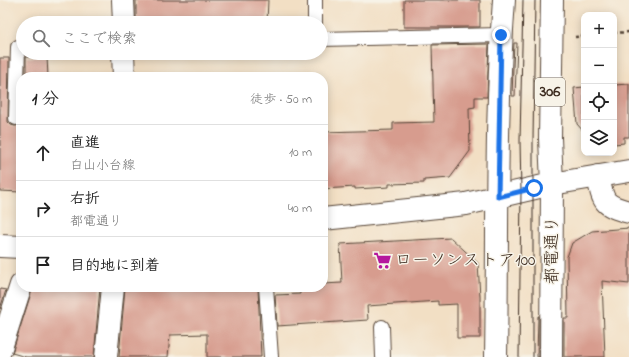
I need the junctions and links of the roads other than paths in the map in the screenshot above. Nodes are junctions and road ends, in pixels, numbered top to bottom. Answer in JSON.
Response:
{"nodes":[{"id":1,"x":123,"y":0,"type":"edge"},
{"id":2,"x":315,"y":0,"type":"edge"},
{"id":3,"x":504,"y":0,"type":"edge"},
{"id":4,"x":552,"y":0,"type":"edge"},
{"id":5,"x":124,"y":16,"type":"edge"},
{"id":6,"x":315,"y":16,"type":"edge"},
{"id":7,"x":501,"y":35,"type":"junction"},
{"id":8,"x":328,"y":39,"type":"edge"},
{"id":9,"x":18,"y":60,"type":"edge"},
{"id":10,"x":124,"y":60,"type":"edge"},
{"id":11,"x":17,"y":72,"type":"edge"},
{"id":12,"x":124,"y":72,"type":"edge"},
{"id":13,"x":629,"y":171,"type":"edge"},
{"id":14,"x":598,"y":176,"type":"junction"},
{"id":15,"x":552,"y":184,"type":"junction"},
{"id":16,"x":498,"y":197,"type":"junction"},
{"id":17,"x":629,"y":212,"type":"edge"},
{"id":18,"x":328,"y":218,"type":"edge"},
{"id":19,"x":0,"y":246,"type":"edge"},
{"id":20,"x":16,"y":247,"type":"edge"},
{"id":21,"x":19,"y":292,"type":"edge"},
{"id":22,"x":112,"y":292,"type":"edge"},
{"id":23,"x":266,"y":292,"type":"edge"},
{"id":24,"x":382,"y":327,"type":"dead end"},
{"id":25,"x":0,"y":351,"type":"edge"},
{"id":26,"x":106,"y":357,"type":"edge"},
{"id":27,"x":271,"y":357,"type":"edge"},
{"id":28,"x":383,"y":357,"type":"edge"},
{"id":29,"x":496,"y":357,"type":"edge"},
{"id":30,"x":551,"y":357,"type":"edge"}],
"edges":[{"from":1,"to":5,"type":"main road"},
{"from":2,"to":6,"type":"lane"},
{"from":3,"to":7,"type":"main road"},
{"from":4,"to":15,"type":"main road","name":"都電通り","number":"306"},
{"from":7,"to":8,"type":"lane"},
{"from":7,"to":16,"type":"main road"},
{"from":9,"to":11,"type":"lane"},
{"from":10,"to":12,"type":"main road"},
{"from":13,"to":14,"type":"main road"},
{"from":14,"to":15,"type":"main road"},
{"from":14,"to":17,"type":"main road"},
{"from":15,"to":16,"type":"main road"},
{"from":15,"to":30,"type":"main road","name":"都電通り","number":"306"},
{"from":16,"to":18,"type":"main road"},
{"from":16,"to":29,"type":"main road"},
{"from":19,"to":20,"type":"main road"},
{"from":21,"to":25,"type":"main road"},
{"from":22,"to":26,"type":"main road"},
{"from":23,"to":27,"type":"lane"},
{"from":24,"to":28,"type":"lane"}]}
